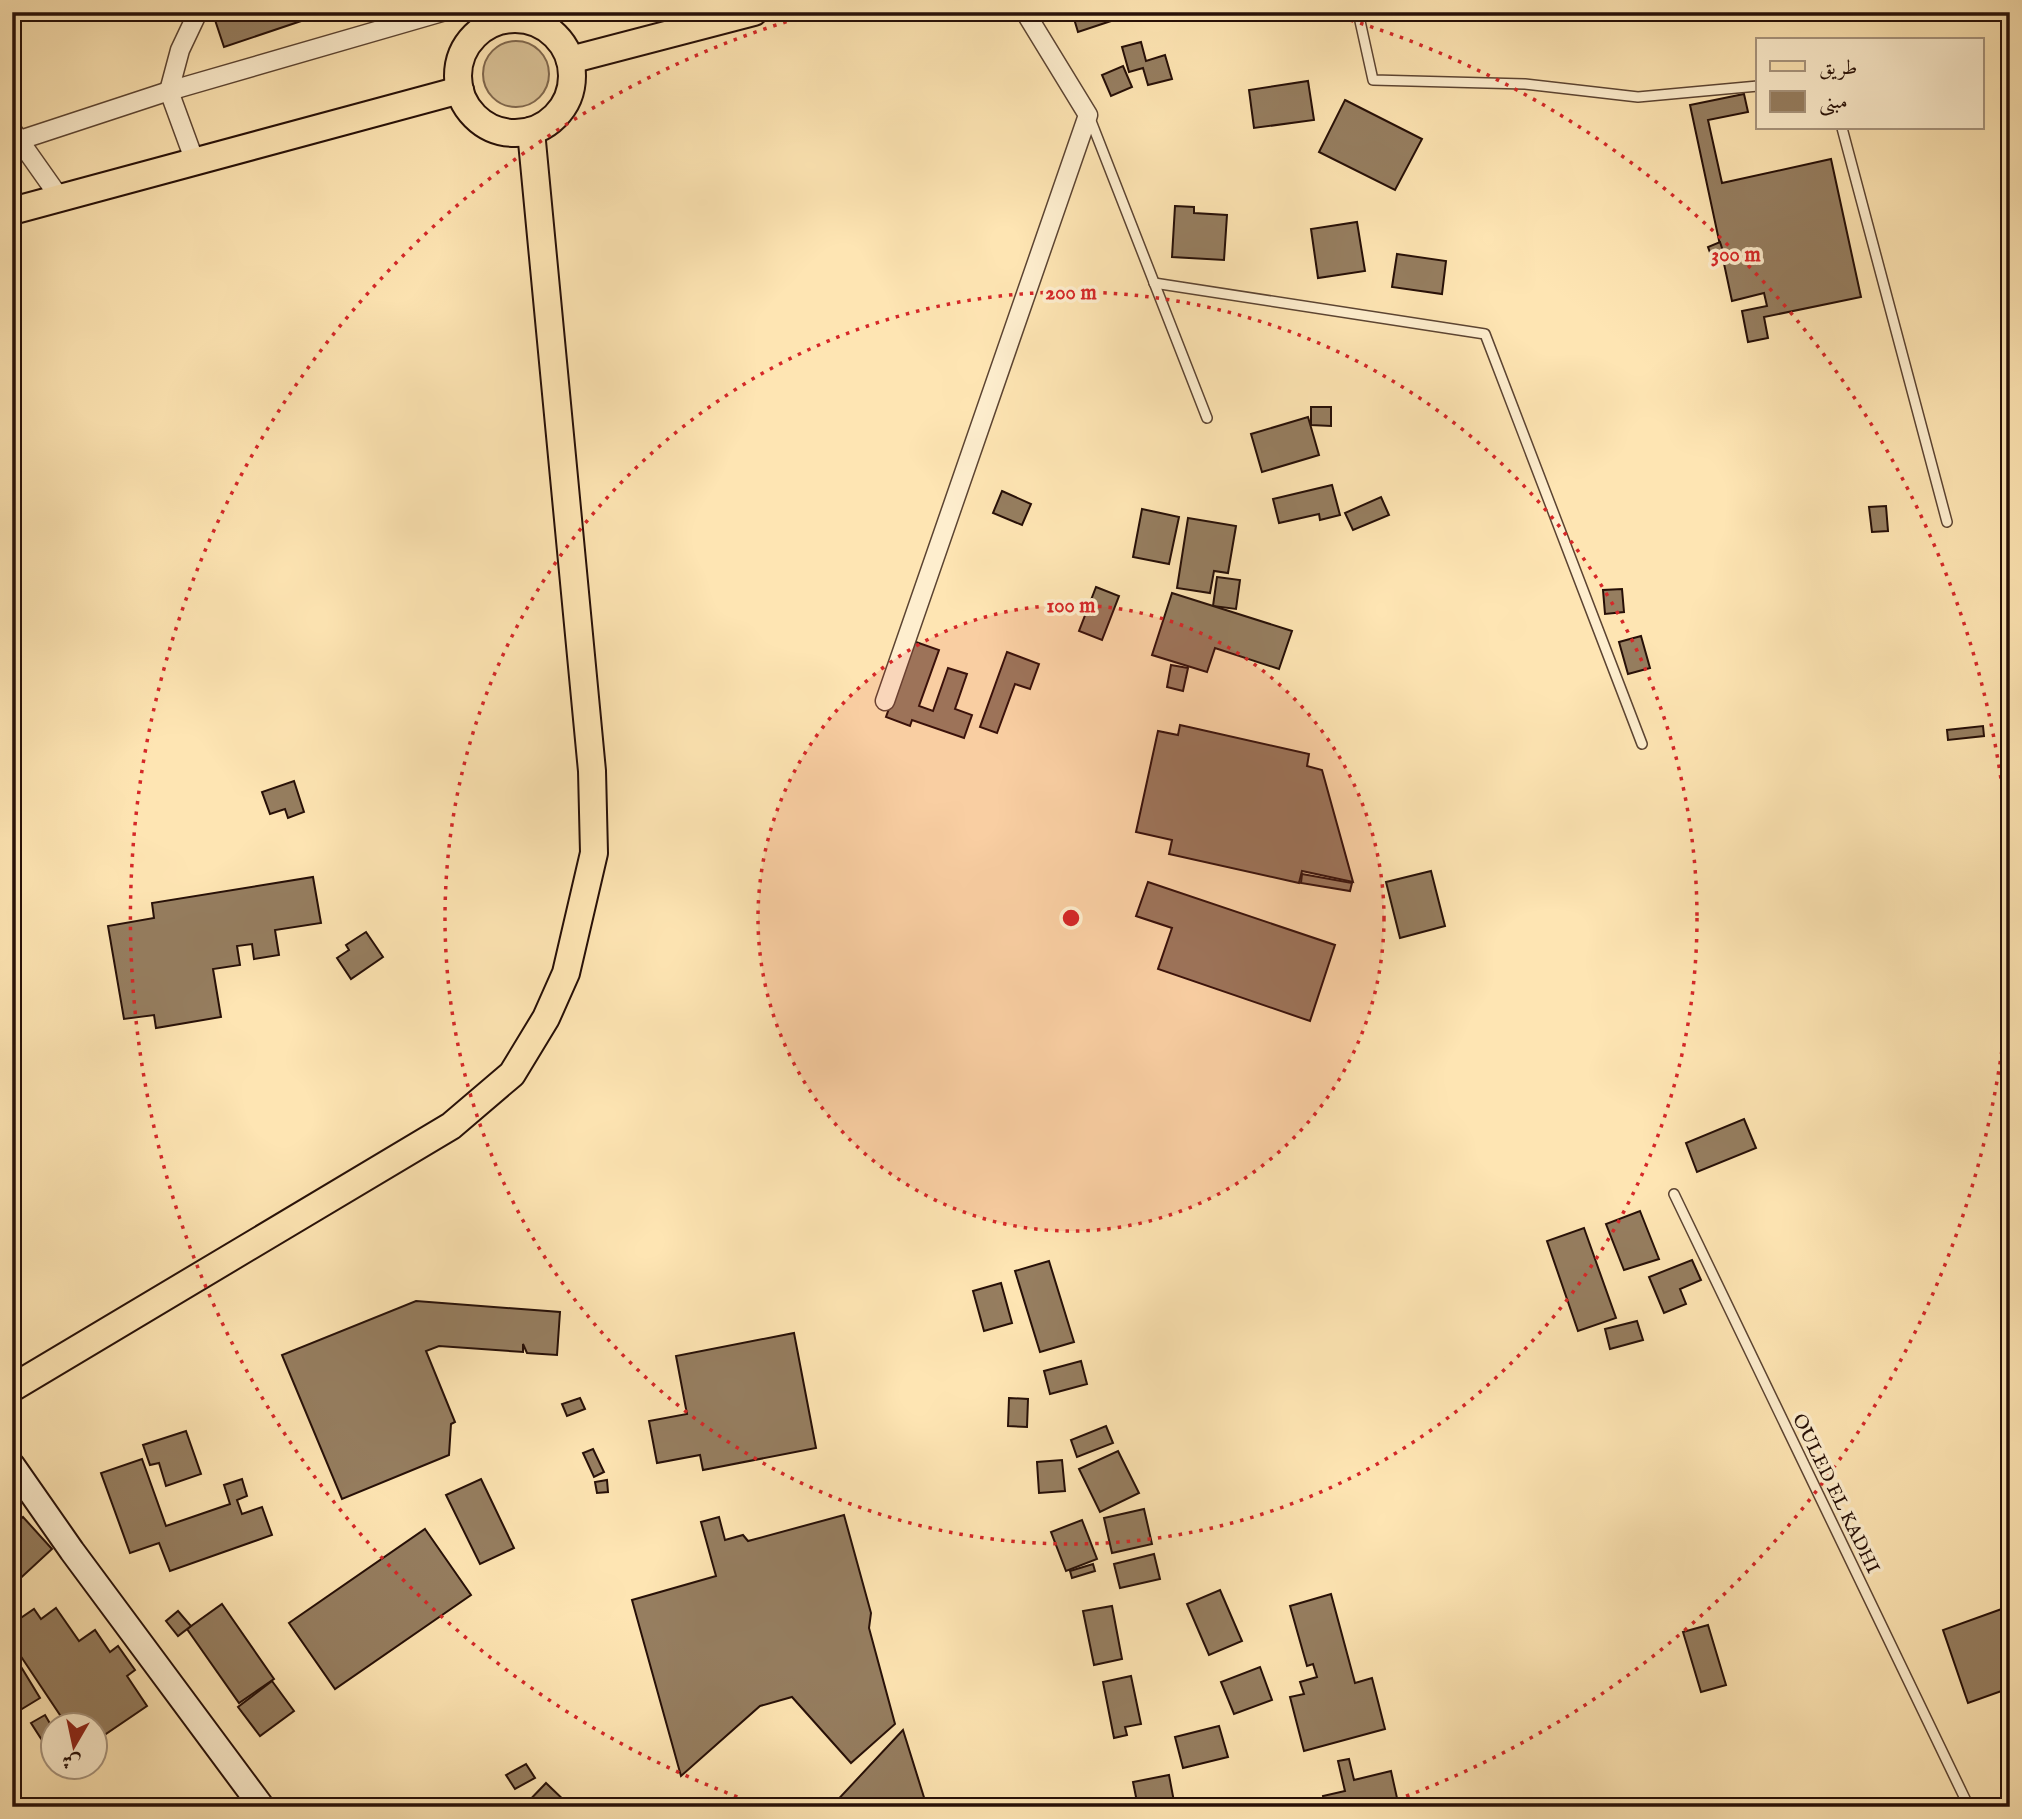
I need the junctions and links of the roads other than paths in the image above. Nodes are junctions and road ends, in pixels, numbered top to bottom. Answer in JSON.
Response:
{"nodes":[{"id":1,"x":198,"y":12,"type":"edge"},
{"id":2,"x":442,"y":12,"type":"edge"},
{"id":3,"x":754,"y":12,"type":"edge"},
{"id":4,"x":1025,"y":12,"type":"edge"},
{"id":5,"x":1358,"y":12,"type":"edge"},
{"id":6,"x":570,"y":60,"type":"junction"},
{"id":7,"x":1756,"y":86,"type":"edge"},
{"id":8,"x":460,"y":90,"type":"junction"},
{"id":9,"x":169,"y":91,"type":"junction"},
{"id":10,"x":1088,"y":115,"type":"junction"},
{"id":11,"x":1843,"y":130,"type":"edge"},
{"id":12,"x":531,"y":131,"type":"junction"},
{"id":13,"x":16,"y":135,"type":"edge"},
{"id":14,"x":195,"y":162,"type":"junction"},
{"id":15,"x":60,"y":198,"type":"junction"},
{"id":16,"x":12,"y":211,"type":"edge"},
{"id":17,"x":1154,"y":283,"type":"junction"},
{"id":18,"x":1207,"y":418,"type":"dead end"},
{"id":19,"x":1947,"y":522,"type":"dead end"},
{"id":20,"x":885,"y":701,"type":"dead end"},
{"id":21,"x":1642,"y":744,"type":"dead end"},
{"id":22,"x":1674,"y":1194,"type":"dead end"},
{"id":23,"x":12,"y":1388,"type":"edge"},
{"id":24,"x":12,"y":1465,"type":"edge"},
{"id":25,"x":262,"y":1807,"type":"edge"},
{"id":26,"x":1969,"y":1807,"type":"edge"}],
"edges":[{"from":1,"to":9,"type":"street"},
{"from":2,"to":9,"type":"street"},
{"from":3,"to":6,"type":"main road"},
{"from":4,"to":10,"type":"street"},
{"from":5,"to":7,"type":"lane"},
{"from":6,"to":8,"type":"main road"},
{"from":6,"to":12,"type":"main road"},
{"from":8,"to":12,"type":"main road"},
{"from":8,"to":14,"type":"main road"},
{"from":9,"to":13,"type":"street"},
{"from":9,"to":14,"type":"street"},
{"from":10,"to":17,"type":"lane"},
{"from":10,"to":20,"type":"street"},
{"from":11,"to":19,"type":"lane"},
{"from":12,"to":23,"type":"main road"},
{"from":13,"to":15,"type":"street"},
{"from":14,"to":15,"type":"main road"},
{"from":15,"to":16,"type":"main road"},
{"from":17,"to":18,"type":"lane"},
{"from":17,"to":21,"type":"lane"},
{"from":22,"to":26,"type":"lane","name":"OULED EL KADHI"},
{"from":24,"to":25,"type":"main road"}]}
